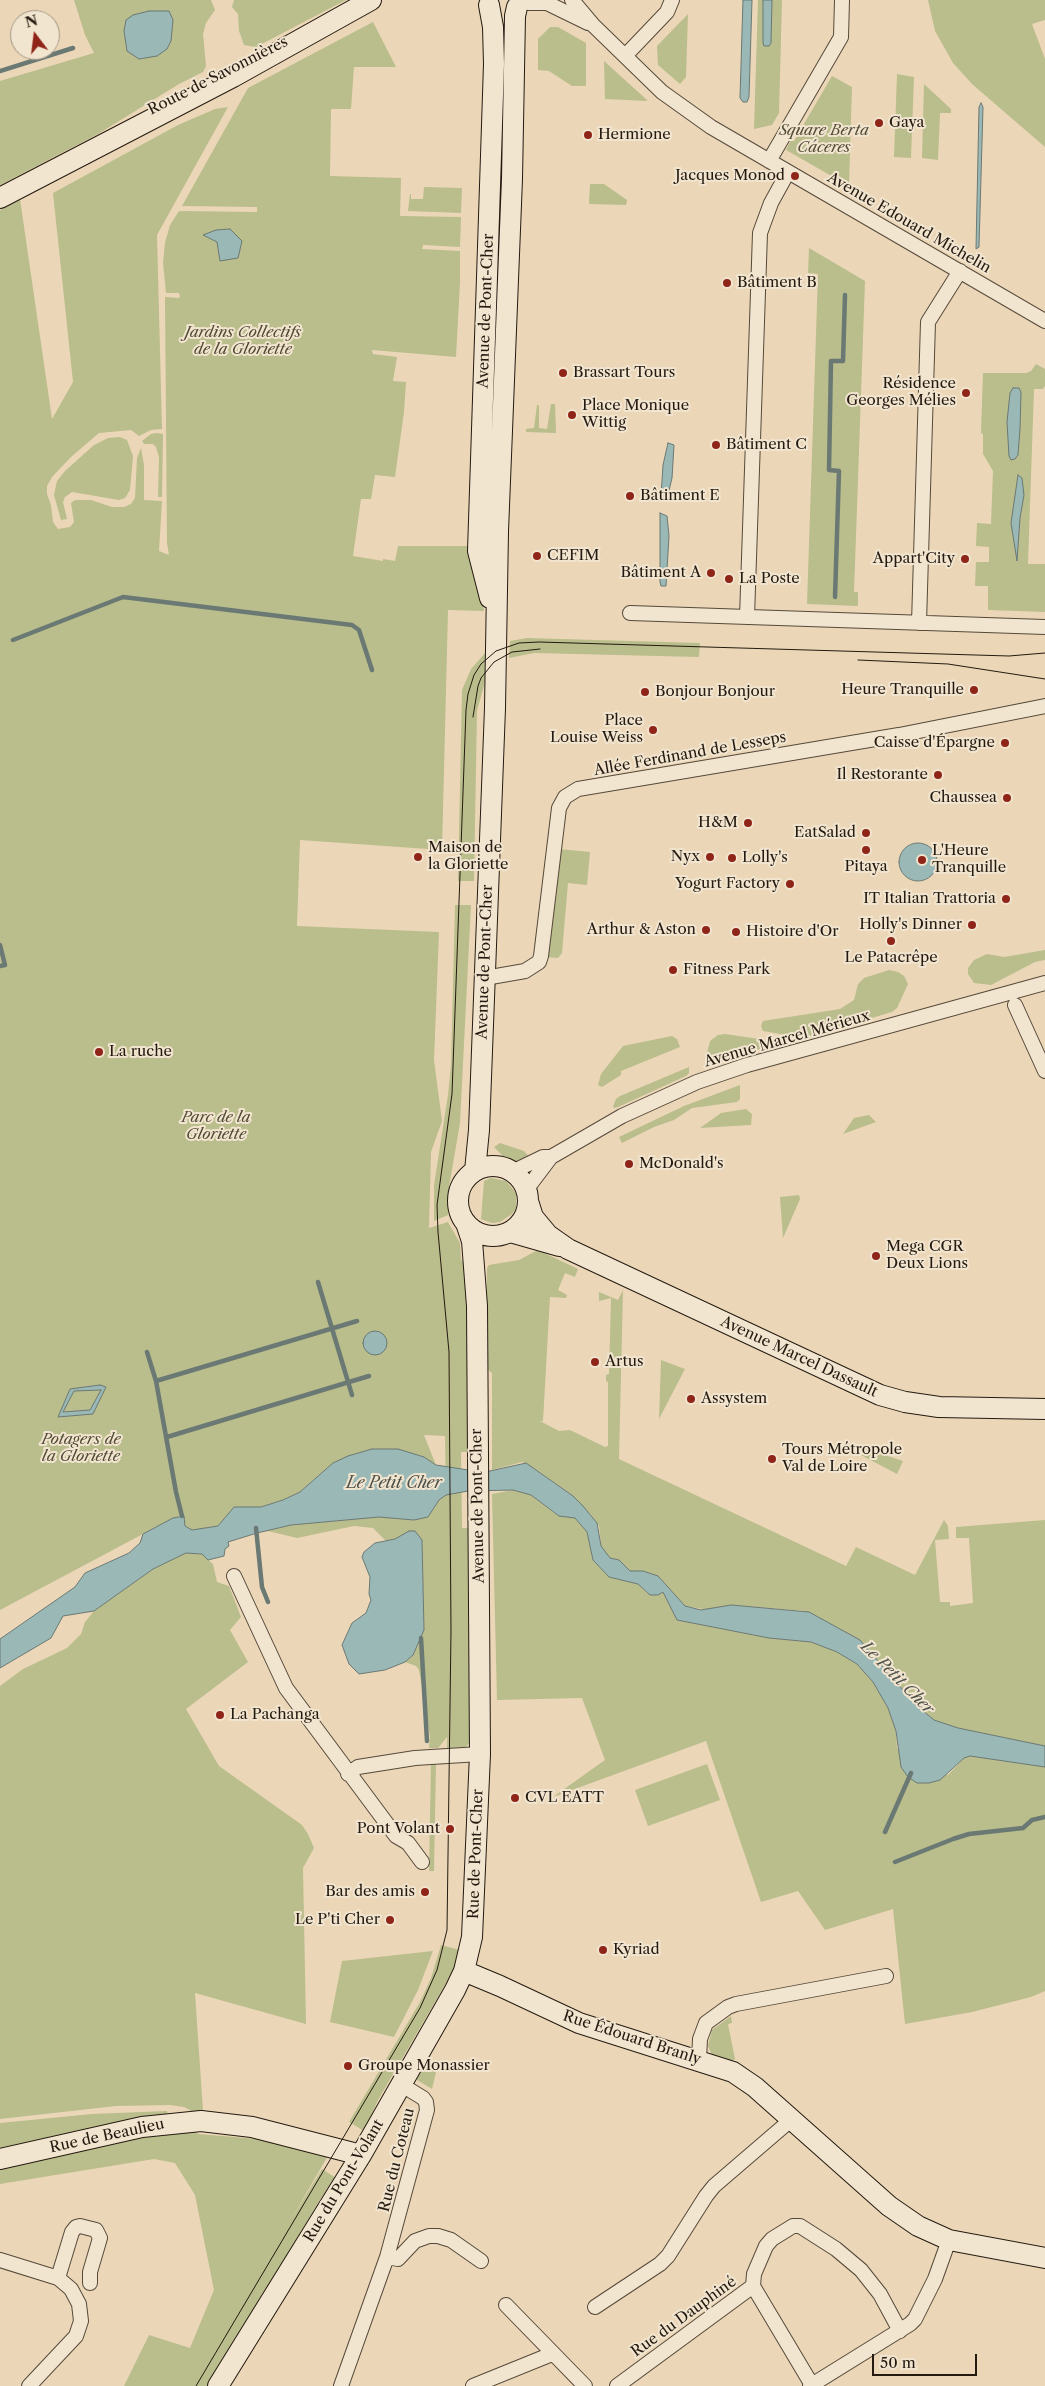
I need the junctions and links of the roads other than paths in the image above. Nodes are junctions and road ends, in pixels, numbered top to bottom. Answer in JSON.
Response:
{"nodes":[{"id":1,"x":371,"y":0,"type":"edge"},
{"id":2,"x":572,"y":0,"type":"edge"},
{"id":3,"x":672,"y":0,"type":"edge"},
{"id":4,"x":842,"y":0,"type":"edge"},
{"id":5,"x":487,"y":2,"type":"edge"},
{"id":6,"x":526,"y":3,"type":"edge"},
{"id":7,"x":593,"y":25,"type":"junction"},
{"id":8,"x":624,"y":56,"type":"junction"},
{"id":9,"x":769,"y":161,"type":"junction"},
{"id":10,"x":788,"y":172,"type":"junction"},
{"id":11,"x":0,"y":198,"type":"edge"},
{"id":12,"x":960,"y":271,"type":"junction"},
{"id":13,"x":1045,"y":321,"type":"edge"},
{"id":14,"x":630,"y":613,"type":"dead end"},
{"id":15,"x":498,"y":615,"type":"junction"},
{"id":16,"x":747,"y":617,"type":"junction"},
{"id":17,"x":919,"y":623,"type":"junction"},
{"id":18,"x":1045,"y":627,"type":"edge"},
{"id":19,"x":1045,"y":706,"type":"edge"},
{"id":20,"x":484,"y":978,"type":"junction"},
{"id":21,"x":1045,"y":983,"type":"edge"},
{"id":22,"x":1015,"y":1005,"type":"dead end"},
{"id":23,"x":1045,"y":1071,"type":"edge"},
{"id":24,"x":480,"y":1130,"type":"junction"},
{"id":25,"x":551,"y":1157,"type":"junction"},
{"id":26,"x":506,"y":1169,"type":"junction"},
{"id":27,"x":475,"y":1171,"type":"junction"},
{"id":28,"x":527,"y":1196,"type":"junction"},
{"id":29,"x":466,"y":1223,"type":"junction"},
{"id":30,"x":503,"y":1234,"type":"junction"},
{"id":31,"x":568,"y":1249,"type":"junction"},
{"id":32,"x":476,"y":1277,"type":"junction"},
{"id":33,"x":1045,"y":1409,"type":"edge"},
{"id":34,"x":234,"y":1576,"type":"dead end"},
{"id":35,"x":480,"y":1744,"type":"junction"},
{"id":36,"x":348,"y":1774,"type":"junction"},
{"id":37,"x":422,"y":1862,"type":"dead end"},
{"id":38,"x":464,"y":1971,"type":"junction"},
{"id":39,"x":886,"y":1976,"type":"dead end"},
{"id":40,"x":699,"y":2060,"type":"junction"},
{"id":41,"x":400,"y":2084,"type":"junction"},
{"id":42,"x":792,"y":2119,"type":"junction"},
{"id":43,"x":361,"y":2155,"type":"junction"},
{"id":44,"x":0,"y":2159,"type":"edge"},
{"id":45,"x":949,"y":2240,"type":"junction"},
{"id":46,"x":387,"y":2257,"type":"junction"},
{"id":47,"x":1045,"y":2258,"type":"edge"},
{"id":48,"x":0,"y":2260,"type":"edge"},
{"id":49,"x":482,"y":2262,"type":"dead end"},
{"id":50,"x":58,"y":2278,"type":"junction"},
{"id":51,"x":90,"y":2283,"type":"dead end"},
{"id":52,"x":753,"y":2286,"type":"junction"},
{"id":53,"x":506,"y":2305,"type":"dead end"},
{"id":54,"x":595,"y":2307,"type":"dead end"},
{"id":55,"x":900,"y":2331,"type":"junction"},
{"id":56,"x":552,"y":2354,"type":"junction"},
{"id":57,"x":811,"y":2385,"type":"edge"},
{"id":58,"x":29,"y":2386,"type":"edge"},
{"id":59,"x":218,"y":2386,"type":"edge"},
{"id":60,"x":341,"y":2386,"type":"edge"},
{"id":61,"x":473,"y":2386,"type":"edge"},
{"id":62,"x":586,"y":2386,"type":"edge"},
{"id":63,"x":617,"y":2386,"type":"edge"}],
"edges":[{"from":1,"to":11,"type":"main road","name":"Route de Savonnières"},
{"from":2,"to":7,"type":"street","name":"Avenue Edouard Michelin"},
{"from":3,"to":8,"type":"street"},
{"from":4,"to":9,"type":"street"},
{"from":5,"to":6,"type":"main road"},
{"from":5,"to":15,"type":"main road","name":"Avenue de Pont-Cher"},
{"from":6,"to":7,"type":"street","name":"Avenue Edouard Michelin"},
{"from":6,"to":15,"type":"main road","name":"Avenue de Pont-Cher"},
{"from":7,"to":8,"type":"street","name":"Avenue Edouard Michelin"},
{"from":8,"to":9,"type":"street","name":"Avenue Edouard Michelin"},
{"from":9,"to":10,"type":"street","name":"Avenue Edouard Michelin"},
{"from":10,"to":12,"type":"street","name":"Avenue Edouard Michelin"},
{"from":10,"to":16,"type":"street"},
{"from":12,"to":13,"type":"street","name":"Avenue Edouard Michelin"},
{"from":12,"to":17,"type":"street"},
{"from":14,"to":16,"type":"street"},
{"from":15,"to":20,"type":"main road","name":"Avenue de Pont-Cher"},
{"from":16,"to":17,"type":"street"},
{"from":17,"to":18,"type":"street"},
{"from":19,"to":20,"type":"street","name":"Allée Ferdinand de Lesseps"},
{"from":20,"to":24,"type":"main road","name":"Avenue de Pont-Cher"},
{"from":21,"to":25,"type":"street","name":"Avenue Marcel Mérieux"},
{"from":22,"to":23,"type":"street"},
{"from":24,"to":26,"type":"main road","name":"Avenue de Pont-Cher"},
{"from":24,"to":27,"type":"main road","name":"Avenue de Pont-Cher"},
{"from":25,"to":26,"type":"street","name":"Avenue Marcel Mérieux"},
{"from":25,"to":28,"type":"street","name":"Avenue Marcel Mérieux"},
{"from":26,"to":27,"type":"main road"},
{"from":26,"to":28,"type":"main road"},
{"from":27,"to":29,"type":"main road"},
{"from":28,"to":30,"type":"main road"},
{"from":28,"to":31,"type":"main road","name":"Avenue Marcel Dassault"},
{"from":29,"to":30,"type":"main road"},
{"from":29,"to":32,"type":"main road","name":"Avenue de Pont-Cher"},
{"from":30,"to":31,"type":"main road","name":"Avenue Marcel Dassault"},
{"from":30,"to":32,"type":"main road","name":"Avenue de Pont-Cher"},
{"from":31,"to":33,"type":"main road","name":"Avenue Marcel Dassault"},
{"from":32,"to":35,"type":"main road","name":"Avenue de Pont-Cher"},
{"from":34,"to":36,"type":"street"},
{"from":35,"to":36,"type":"street"},
{"from":35,"to":38,"type":"main road","name":"Rue de Pont-Cher"},
{"from":36,"to":37,"type":"street"},
{"from":38,"to":40,"type":"main road","name":"Rue Édouard Branly"},
{"from":38,"to":41,"type":"main road","name":"Rue du Pont-Volant"},
{"from":39,"to":40,"type":"street"},
{"from":40,"to":42,"type":"main road","name":"Rue Édouard Branly"},
{"from":41,"to":43,"type":"main road","name":"Rue du Pont-Volant"},
{"from":41,"to":46,"type":"street","name":"Rue du Coteau"},
{"from":42,"to":45,"type":"main road","name":"Rue Édouard Branly"},
{"from":42,"to":54,"type":"street"},
{"from":43,"to":44,"type":"main road","name":"Rue de Beaulieu"},
{"from":43,"to":59,"type":"main road","name":"Rue du Pont-Volant"},
{"from":45,"to":47,"type":"main road","name":"Rue Édouard Branly"},
{"from":45,"to":55,"type":"street"},
{"from":46,"to":49,"type":"street"},
{"from":46,"to":60,"type":"street","name":"Rue du Coteau"},
{"from":48,"to":50,"type":"street"},
{"from":50,"to":51,"type":"street"},
{"from":50,"to":58,"type":"street"},
{"from":52,"to":55,"type":"street","name":"Rue du Dauphiné"},
{"from":52,"to":57,"type":"street"},
{"from":52,"to":63,"type":"street","name":"Rue du Dauphiné"},
{"from":53,"to":56,"type":"street"},
{"from":55,"to":57,"type":"street"},
{"from":56,"to":61,"type":"street"},
{"from":56,"to":62,"type":"street"}]}
